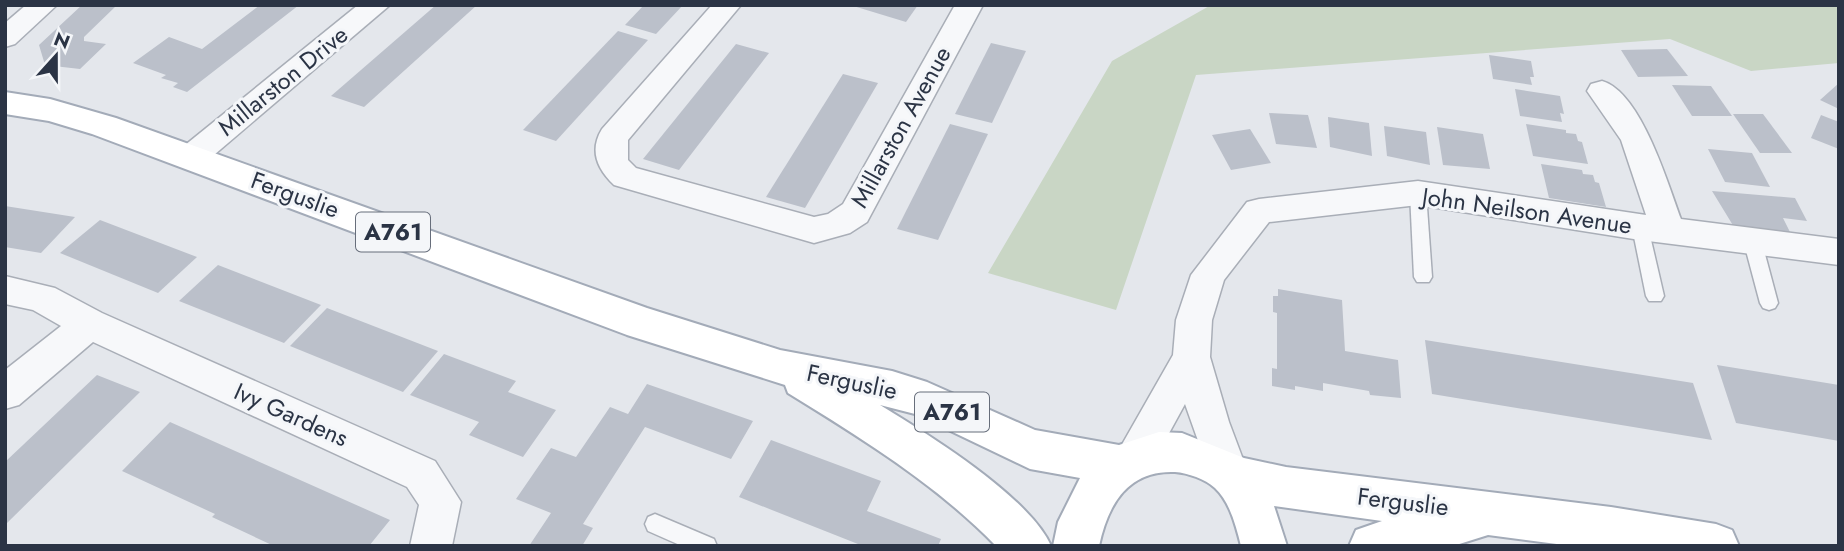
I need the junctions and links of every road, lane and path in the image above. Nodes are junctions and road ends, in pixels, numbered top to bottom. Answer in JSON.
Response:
{"nodes":[{"id":1,"x":43,"y":5,"type":"edge"},
{"id":2,"x":376,"y":5,"type":"edge"},
{"id":3,"x":727,"y":5,"type":"edge"},
{"id":4,"x":969,"y":5,"type":"edge"},
{"id":5,"x":5,"y":38,"type":"edge"},
{"id":6,"x":1602,"y":91,"type":"dead end"},
{"id":7,"x":5,"y":103,"type":"edge"},
{"id":8,"x":190,"y":158,"type":"junction"},
{"id":9,"x":1418,"y":193,"type":"junction"},
{"id":10,"x":1654,"y":228,"type":"junction"},
{"id":11,"x":1754,"y":243,"type":"junction"},
{"id":12,"x":1839,"y":252,"type":"edge"},
{"id":13,"x":1423,"y":277,"type":"dead end"},
{"id":14,"x":5,"y":289,"type":"edge"},
{"id":15,"x":1655,"y":296,"type":"dead end"},
{"id":16,"x":1769,"y":303,"type":"dead end"},
{"id":17,"x":89,"y":324,"type":"junction"},
{"id":18,"x":1191,"y":357,"type":"junction"},
{"id":19,"x":780,"y":367,"type":"junction"},
{"id":20,"x":5,"y":393,"type":"edge"},
{"id":21,"x":1128,"y":460,"type":"junction"},
{"id":22,"x":1229,"y":472,"type":"junction"},
{"id":23,"x":1491,"y":514,"type":"junction"},
{"id":24,"x":655,"y":524,"type":"dead end"},
{"id":25,"x":431,"y":546,"type":"edge"},
{"id":26,"x":707,"y":546,"type":"edge"},
{"id":27,"x":1028,"y":546,"type":"edge"},
{"id":28,"x":1076,"y":546,"type":"edge"},
{"id":29,"x":1264,"y":546,"type":"edge"},
{"id":30,"x":1372,"y":546,"type":"edge"},
{"id":31,"x":1716,"y":546,"type":"edge"}],
"edges":[{"from":1,"to":5,"type":"street"},
{"from":2,"to":8,"type":"street","name":"Millarston Drive"},
{"from":3,"to":4,"type":"street","name":"Millarston Avenue"},
{"from":6,"to":10,"type":"street","name":"John Neilson Avenue"},
{"from":7,"to":8,"type":"main road","name":"Ferguslie","number":"A761"},
{"from":8,"to":19,"type":"main road","name":"Ferguslie","number":"A761"},
{"from":9,"to":10,"type":"street","name":"John Neilson Avenue"},
{"from":9,"to":13,"type":"lane"},
{"from":9,"to":18,"type":"street","name":"John Neilson Avenue"},
{"from":10,"to":11,"type":"street","name":"John Neilson Avenue"},
{"from":10,"to":15,"type":"lane"},
{"from":11,"to":12,"type":"street","name":"John Neilson Avenue"},
{"from":11,"to":16,"type":"lane"},
{"from":14,"to":17,"type":"street","name":"Ivy Gardens"},
{"from":17,"to":20,"type":"street"},
{"from":17,"to":25,"type":"street","name":"Ivy Gardens"},
{"from":18,"to":21,"type":"street","name":"John Neilson Avenue"},
{"from":18,"to":22,"type":"street","name":"John Neilson Avenue"},
{"from":19,"to":21,"type":"main road","name":"Ferguslie","number":"A761"},
{"from":19,"to":27,"type":"main road","name":"Ferguslie","number":"A761"},
{"from":21,"to":22,"type":"main road","number":"A761"},
{"from":21,"to":28,"type":"main road"},
{"from":22,"to":23,"type":"main road","name":"Ferguslie"},
{"from":22,"to":29,"type":"main road"},
{"from":23,"to":30,"type":"main road","name":"Ferguslie"},
{"from":23,"to":31,"type":"main road","name":"Ferguslie"},
{"from":24,"to":26,"type":"lane"}]}
